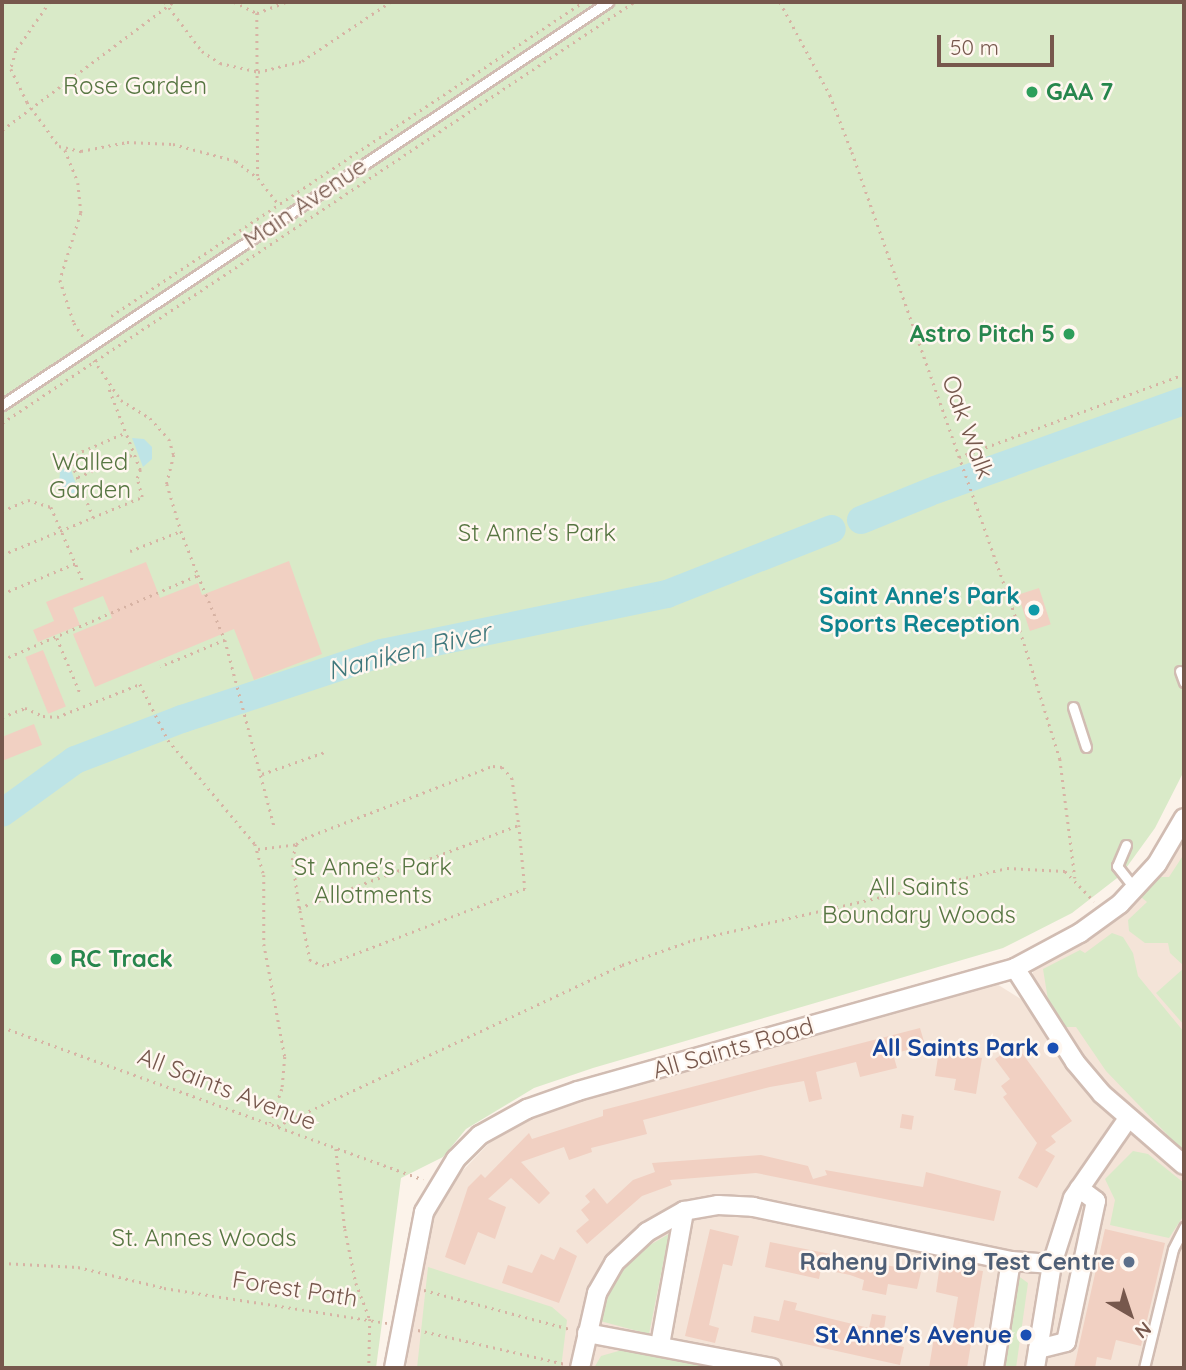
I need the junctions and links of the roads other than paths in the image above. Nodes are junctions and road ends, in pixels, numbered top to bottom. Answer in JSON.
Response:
{"nodes":[{"id":1,"x":608,"y":2,"type":"edge"},
{"id":2,"x":2,"y":405,"type":"edge"},
{"id":3,"x":1180,"y":671,"type":"dead end"},
{"id":4,"x":1184,"y":682,"type":"edge"},
{"id":5,"x":1073,"y":707,"type":"dead end"},
{"id":6,"x":1086,"y":747,"type":"dead end"},
{"id":7,"x":1184,"y":818,"type":"edge"},
{"id":8,"x":1126,"y":845,"type":"dead end"},
{"id":9,"x":1135,"y":888,"type":"junction"},
{"id":10,"x":1015,"y":968,"type":"junction"},
{"id":11,"x":1127,"y":1120,"type":"junction"},
{"id":12,"x":1184,"y":1165,"type":"edge"},
{"id":13,"x":1079,"y":1188,"type":"junction"},
{"id":14,"x":684,"y":1212,"type":"junction"},
{"id":15,"x":1184,"y":1227,"type":"edge"},
{"id":16,"x":1011,"y":1261,"type":"junction"},
{"id":17,"x":1052,"y":1264,"type":"junction"},
{"id":18,"x":587,"y":1333,"type":"junction"},
{"id":19,"x":660,"y":1345,"type":"junction"},
{"id":20,"x":1038,"y":1349,"type":"junction"},
{"id":21,"x":394,"y":1368,"type":"edge"},
{"id":22,"x":580,"y":1368,"type":"edge"},
{"id":23,"x":772,"y":1368,"type":"edge"},
{"id":24,"x":994,"y":1368,"type":"edge"},
{"id":25,"x":1035,"y":1368,"type":"edge"},
{"id":26,"x":1144,"y":1368,"type":"edge"}],
"edges":[{"from":1,"to":2,"type":"lane","name":"Main Avenue"},
{"from":3,"to":4,"type":"lane"},
{"from":5,"to":6,"type":"lane"},
{"from":7,"to":9,"type":"street","name":"All Saints Road"},
{"from":8,"to":9,"type":"lane"},
{"from":9,"to":10,"type":"street","name":"All Saints Road"},
{"from":10,"to":11,"type":"street"},
{"from":10,"to":21,"type":"street","name":"All Saints Road"},
{"from":11,"to":12,"type":"street"},
{"from":11,"to":13,"type":"street"},
{"from":13,"to":17,"type":"street"},
{"from":13,"to":20,"type":"street"},
{"from":14,"to":16,"type":"street"},
{"from":14,"to":18,"type":"street"},
{"from":14,"to":19,"type":"street"},
{"from":15,"to":26,"type":"lane"},
{"from":16,"to":17,"type":"street"},
{"from":16,"to":24,"type":"street"},
{"from":17,"to":20,"type":"street"},
{"from":18,"to":19,"type":"street"},
{"from":18,"to":22,"type":"street"},
{"from":19,"to":23,"type":"street"},
{"from":20,"to":25,"type":"street"}]}
